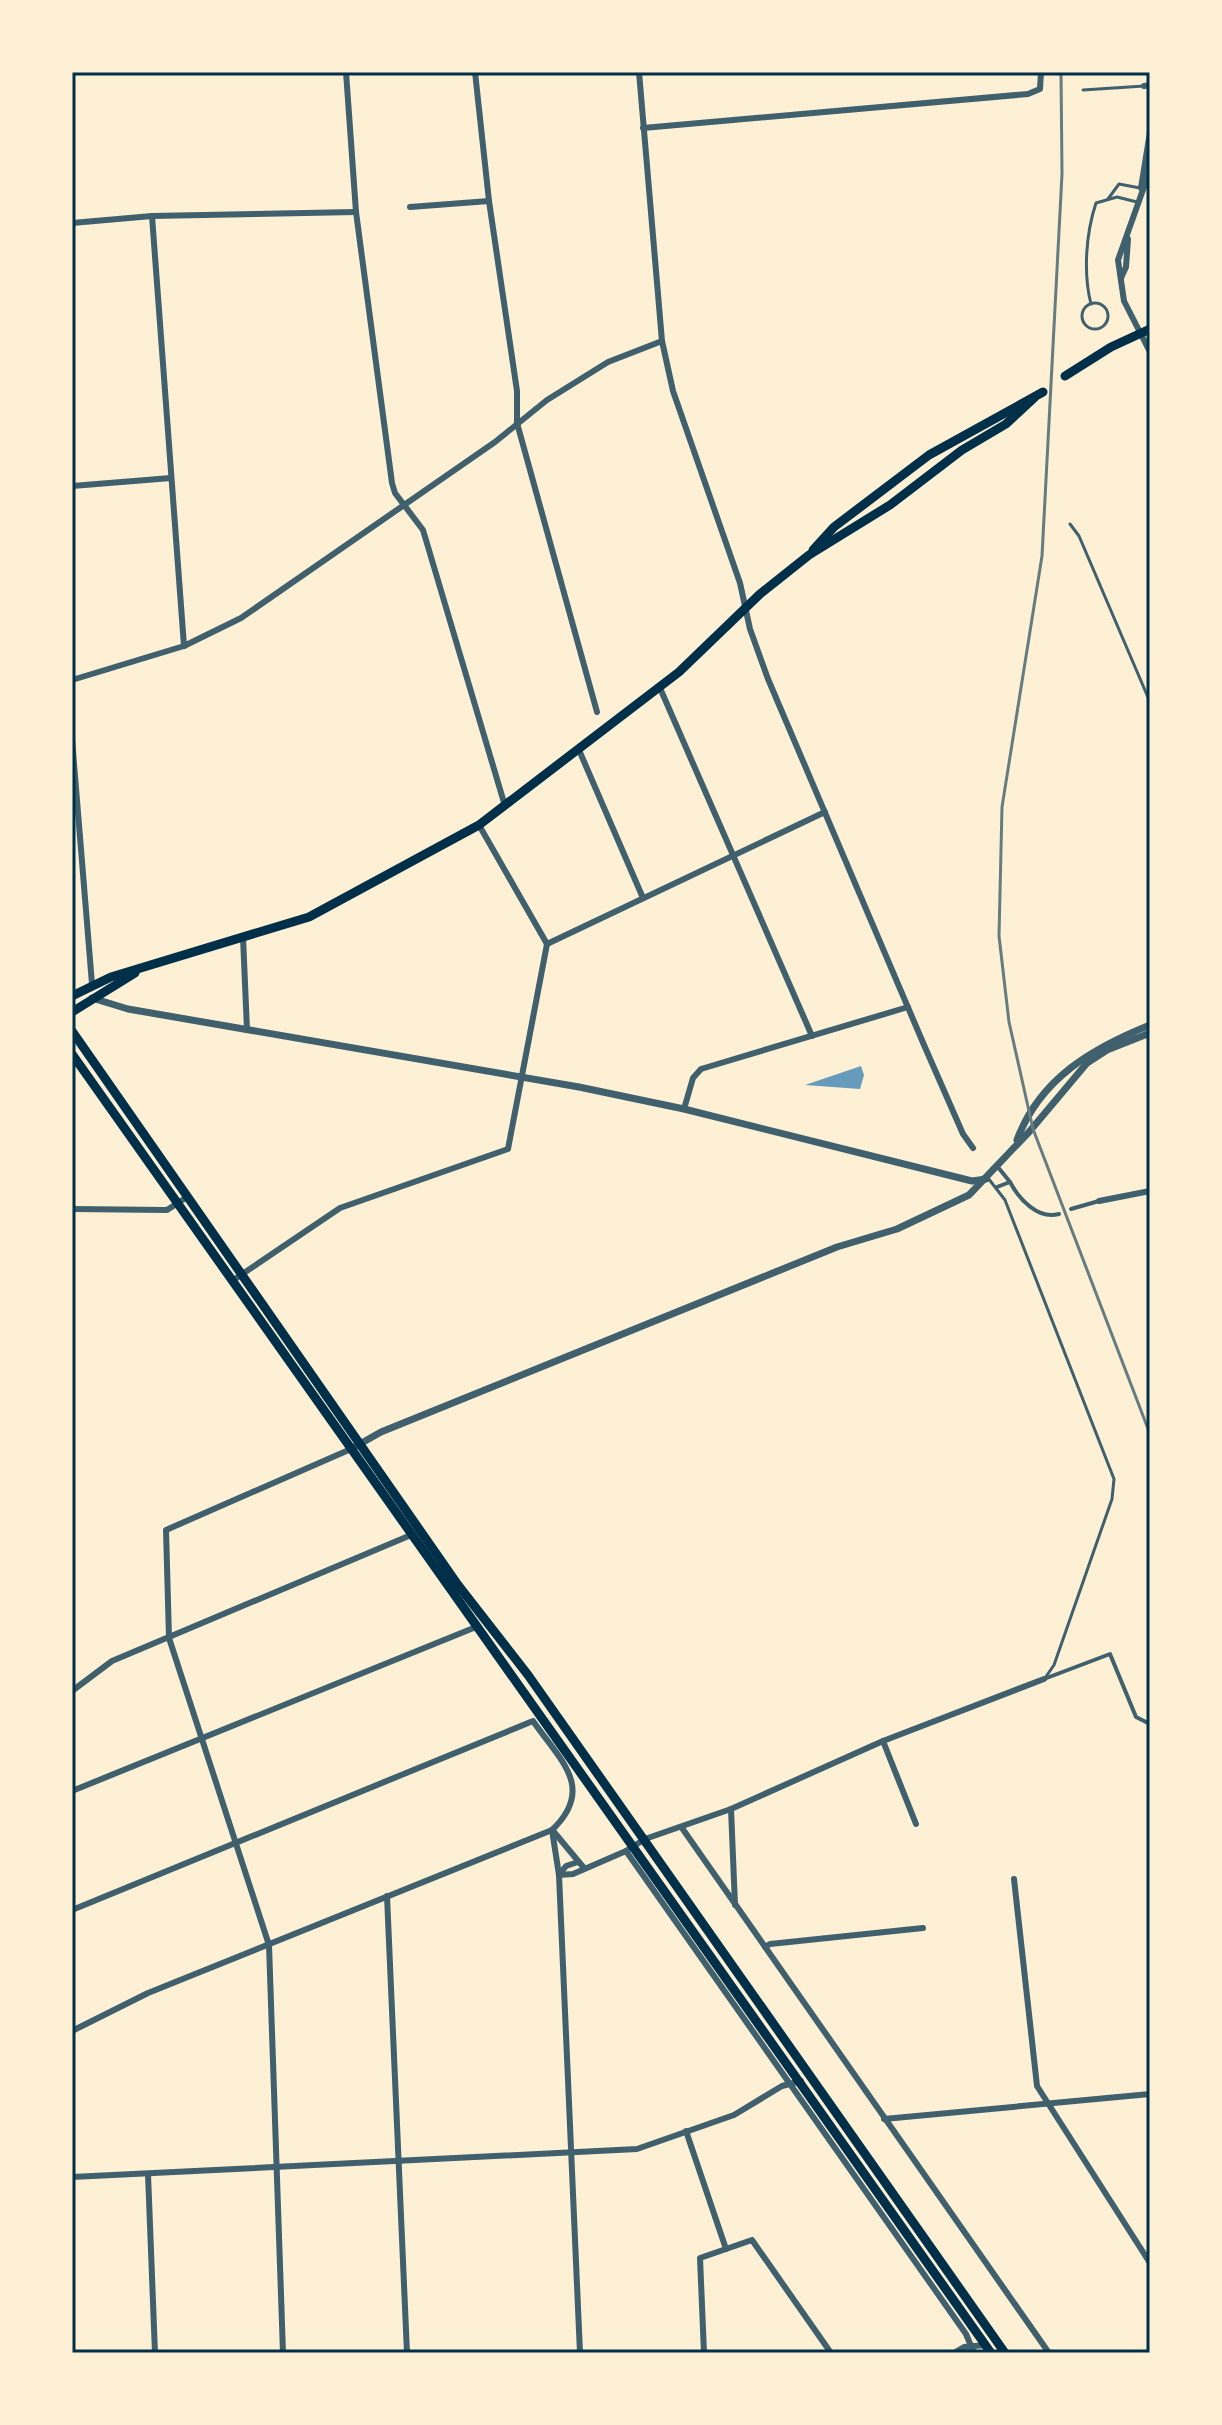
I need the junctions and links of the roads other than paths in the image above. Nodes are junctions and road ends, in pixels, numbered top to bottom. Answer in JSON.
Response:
{"nodes":[{"id":1,"x":346,"y":72,"type":"edge"},
{"id":2,"x":475,"y":72,"type":"edge"},
{"id":3,"x":639,"y":72,"type":"edge"},
{"id":4,"x":1041,"y":72,"type":"edge"},
{"id":5,"x":1147,"y":85,"type":"edge"},
{"id":6,"x":1083,"y":90,"type":"dead end"},
{"id":7,"x":643,"y":128,"type":"junction"},
{"id":8,"x":1150,"y":132,"type":"edge"},
{"id":9,"x":1150,"y":170,"type":"edge"},
{"id":10,"x":1141,"y":188,"type":"junction"},
{"id":11,"x":1108,"y":199,"type":"junction"},
{"id":12,"x":489,"y":201,"type":"junction"},
{"id":13,"x":1137,"y":202,"type":"junction"},
{"id":14,"x":410,"y":207,"type":"dead end"},
{"id":15,"x":356,"y":212,"type":"junction"},
{"id":16,"x":152,"y":216,"type":"junction"},
{"id":17,"x":72,"y":223,"type":"edge"},
{"id":18,"x":1091,"y":304,"type":"junction"},
{"id":19,"x":1150,"y":329,"type":"edge"},
{"id":20,"x":1139,"y":333,"type":"junction"},
{"id":21,"x":662,"y":341,"type":"junction"},
{"id":22,"x":1150,"y":352,"type":"edge"},
{"id":23,"x":1065,"y":376,"type":"dead end"},
{"id":24,"x":517,"y":423,"type":"junction"},
{"id":25,"x":171,"y":478,"type":"junction"},
{"id":26,"x":72,"y":486,"type":"edge"},
{"id":27,"x":404,"y":503,"type":"junction"},
{"id":28,"x":1070,"y":524,"type":"dead end"},
{"id":29,"x":809,"y":555,"type":"junction"},
{"id":30,"x":745,"y":609,"type":"junction"},
{"id":31,"x":184,"y":646,"type":"junction"},
{"id":32,"x":72,"y":680,"type":"edge"},
{"id":33,"x":660,"y":688,"type":"junction"},
{"id":34,"x":1150,"y":702,"type":"edge"},
{"id":35,"x":597,"y":712,"type":"dead end"},
{"id":36,"x":72,"y":739,"type":"edge"},
{"id":37,"x":579,"y":750,"type":"junction"},
{"id":38,"x":505,"y":806,"type":"junction"},
{"id":39,"x":825,"y":812,"type":"junction"},
{"id":40,"x":479,"y":825,"type":"junction"},
{"id":41,"x":732,"y":856,"type":"junction"},
{"id":42,"x":643,"y":898,"type":"junction"},
{"id":43,"x":243,"y":937,"type":"junction"},
{"id":44,"x":547,"y":944,"type":"junction"},
{"id":45,"x":152,"y":965,"type":"junction"},
{"id":46,"x":92,"y":984,"type":"junction"},
{"id":47,"x":72,"y":996,"type":"edge"},
{"id":48,"x":92,"y":998,"type":"junction"},
{"id":49,"x":908,"y":1007,"type":"junction"},
{"id":50,"x":72,"y":1012,"type":"edge"},
{"id":51,"x":1150,"y":1025,"type":"edge"},
{"id":52,"x":247,"y":1030,"type":"junction"},
{"id":53,"x":72,"y":1031,"type":"edge"},
{"id":54,"x":1150,"y":1033,"type":"edge"},
{"id":55,"x":812,"y":1036,"type":"junction"},
{"id":56,"x":72,"y":1054,"type":"edge"},
{"id":57,"x":523,"y":1076,"type":"junction"},
{"id":58,"x":684,"y":1109,"type":"junction"},
{"id":59,"x":1017,"y":1142,"type":"junction"},
{"id":60,"x":973,"y":1148,"type":"dead end"},
{"id":61,"x":997,"y":1166,"type":"junction"},
{"id":62,"x":988,"y":1178,"type":"junction"},
{"id":63,"x":1010,"y":1182,"type":"junction"},
{"id":64,"x":997,"y":1187,"type":"junction"},
{"id":65,"x":1150,"y":1191,"type":"edge"},
{"id":66,"x":182,"y":1200,"type":"junction"},
{"id":67,"x":1099,"y":1201,"type":"joint"},
{"id":68,"x":72,"y":1209,"type":"edge"},
{"id":69,"x":1071,"y":1209,"type":"dead end"},
{"id":70,"x":1059,"y":1214,"type":"dead end"},
{"id":71,"x":236,"y":1278,"type":"junction"},
{"id":72,"x":355,"y":1446,"type":"junction"},
{"id":73,"x":411,"y":1535,"type":"junction"},
{"id":74,"x":476,"y":1627,"type":"junction"},
{"id":75,"x":169,"y":1638,"type":"junction"},
{"id":76,"x":1044,"y":1679,"type":"junction"},
{"id":77,"x":72,"y":1691,"type":"edge"},
{"id":78,"x":1150,"y":1724,"type":"edge"},
{"id":79,"x":202,"y":1738,"type":"junction"},
{"id":80,"x":883,"y":1741,"type":"junction"},
{"id":81,"x":72,"y":1791,"type":"edge"},
{"id":82,"x":731,"y":1809,"type":"junction"},
{"id":83,"x":916,"y":1824,"type":"dead end"},
{"id":84,"x":682,"y":1828,"type":"junction"},
{"id":85,"x":552,"y":1830,"type":"junction"},
{"id":86,"x":645,"y":1839,"type":"junction"},
{"id":87,"x":236,"y":1843,"type":"junction"},
{"id":88,"x":630,"y":1848,"type":"junction"},
{"id":89,"x":581,"y":1865,"type":"junction"},
{"id":90,"x":559,"y":1875,"type":"junction"},
{"id":91,"x":1014,"y":1879,"type":"dead end"},
{"id":92,"x":387,"y":1896,"type":"junction"},
{"id":93,"x":735,"y":1905,"type":"junction"},
{"id":94,"x":72,"y":1910,"type":"edge"},
{"id":95,"x":923,"y":1928,"type":"dead end"},
{"id":96,"x":269,"y":1945,"type":"junction"},
{"id":97,"x":765,"y":1947,"type":"junction"},
{"id":98,"x":72,"y":2031,"type":"edge"},
{"id":99,"x":801,"y":2081,"type":"junction"},
{"id":100,"x":790,"y":2085,"type":"junction"},
{"id":101,"x":1150,"y":2094,"type":"edge"},
{"id":102,"x":1050,"y":2104,"type":"junction"},
{"id":103,"x":884,"y":2119,"type":"junction"},
{"id":104,"x":686,"y":2131,"type":"junction"},
{"id":105,"x":571,"y":2154,"type":"junction"},
{"id":106,"x":399,"y":2163,"type":"junction"},
{"id":107,"x":277,"y":2169,"type":"junction"},
{"id":108,"x":148,"y":2174,"type":"junction"},
{"id":109,"x":72,"y":2177,"type":"edge"},
{"id":110,"x":726,"y":2249,"type":"junction"},
{"id":111,"x":1150,"y":2263,"type":"edge"},
{"id":112,"x":972,"y":2349,"type":"edge"},
{"id":113,"x":989,"y":2349,"type":"edge"},
{"id":114,"x":155,"y":2353,"type":"edge"},
{"id":115,"x":283,"y":2353,"type":"edge"},
{"id":116,"x":407,"y":2353,"type":"edge"},
{"id":117,"x":580,"y":2353,"type":"edge"},
{"id":118,"x":704,"y":2353,"type":"edge"},
{"id":119,"x":831,"y":2353,"type":"edge"},
{"id":120,"x":954,"y":2353,"type":"edge"},
{"id":121,"x":1005,"y":2353,"type":"edge"},
{"id":122,"x":1049,"y":2353,"type":"edge"}],
"edges":[{"from":1,"to":15,"type":"street"},
{"from":2,"to":12,"type":"street"},
{"from":3,"to":7,"type":"street"},
{"from":4,"to":7,"type":"street"},
{"from":5,"to":6,"type":"lane"},
{"from":7,"to":21,"type":"street"},
{"from":8,"to":10,"type":"street"},
{"from":9,"to":10,"type":"street"},
{"from":10,"to":11,"type":"lane"},
{"from":10,"to":13,"type":"street"},
{"from":11,"to":13,"type":"lane"},
{"from":11,"to":18,"type":"lane"},
{"from":12,"to":14,"type":"street"},
{"from":12,"to":24,"type":"street"},
{"from":13,"to":20,"type":"street"},
{"from":15,"to":16,"type":"street"},
{"from":15,"to":27,"type":"street"},
{"from":16,"to":17,"type":"street"},
{"from":16,"to":25,"type":"street"},
{"from":18,"to":18,"type":"lane"},
{"from":19,"to":20,"type":"main road"},
{"from":20,"to":22,"type":"street"},
{"from":20,"to":23,"type":"main road"},
{"from":21,"to":24,"type":"street"},
{"from":21,"to":30,"type":"street"},
{"from":24,"to":27,"type":"street"},
{"from":24,"to":35,"type":"street"},
{"from":25,"to":26,"type":"street"},
{"from":25,"to":31,"type":"street"},
{"from":27,"to":31,"type":"street"},
{"from":27,"to":38,"type":"street"},
{"from":28,"to":34,"type":"lane"},
{"from":29,"to":29,"type":"main road"},
{"from":29,"to":30,"type":"main road"},
{"from":30,"to":33,"type":"main road"},
{"from":30,"to":39,"type":"street"},
{"from":31,"to":32,"type":"street"},
{"from":33,"to":37,"type":"main road"},
{"from":33,"to":41,"type":"street"},
{"from":36,"to":46,"type":"street"},
{"from":37,"to":38,"type":"main road"},
{"from":37,"to":42,"type":"street"},
{"from":38,"to":40,"type":"main road"},
{"from":39,"to":41,"type":"street"},
{"from":39,"to":49,"type":"street"},
{"from":40,"to":43,"type":"main road"},
{"from":40,"to":44,"type":"street"},
{"from":41,"to":42,"type":"street"},
{"from":41,"to":55,"type":"street"},
{"from":42,"to":44,"type":"street"},
{"from":43,"to":45,"type":"main road"},
{"from":43,"to":52,"type":"street"},
{"from":44,"to":57,"type":"street"},
{"from":45,"to":46,"type":"main road"},
{"from":45,"to":48,"type":"main road"},
{"from":46,"to":47,"type":"main road"},
{"from":48,"to":50,"type":"main road"},
{"from":48,"to":52,"type":"street"},
{"from":49,"to":55,"type":"street"},
{"from":49,"to":60,"type":"street"},
{"from":51,"to":59,"type":"street"},
{"from":52,"to":57,"type":"street"},
{"from":53,"to":66,"type":"main road"},
{"from":54,"to":59,"type":"street"},
{"from":55,"to":58,"type":"street"},
{"from":56,"to":66,"type":"main road"},
{"from":57,"to":58,"type":"street"},
{"from":57,"to":71,"type":"street"},
{"from":58,"to":62,"type":"street"},
{"from":59,"to":61,"type":"street"},
{"from":61,"to":62,"type":"street"},
{"from":61,"to":63,"type":"street"},
{"from":62,"to":64,"type":"lane"},
{"from":62,"to":72,"type":"street"},
{"from":63,"to":64,"type":"street"},
{"from":63,"to":70,"type":"street"},
{"from":64,"to":76,"type":"lane"},
{"from":65,"to":67,"type":"street"},
{"from":66,"to":68,"type":"street"},
{"from":66,"to":71,"type":"main road"},
{"from":67,"to":69,"type":"street"},
{"from":71,"to":72,"type":"main road"},
{"from":72,"to":73,"type":"main road"},
{"from":72,"to":75,"type":"street"},
{"from":72,"to":86,"type":"main road"},
{"from":73,"to":74,"type":"main road"},
{"from":73,"to":75,"type":"street"},
{"from":74,"to":79,"type":"street"},
{"from":74,"to":88,"type":"main road"},
{"from":75,"to":77,"type":"street"},
{"from":75,"to":79,"type":"street"},
{"from":76,"to":78,"type":"street"},
{"from":76,"to":80,"type":"street"},
{"from":79,"to":81,"type":"street"},
{"from":79,"to":87,"type":"street"},
{"from":80,"to":82,"type":"street"},
{"from":80,"to":83,"type":"street"},
{"from":82,"to":84,"type":"street"},
{"from":82,"to":93,"type":"street"},
{"from":84,"to":86,"type":"street"},
{"from":84,"to":93,"type":"street"},
{"from":85,"to":87,"type":"street"},
{"from":85,"to":89,"type":"street"},
{"from":85,"to":90,"type":"street"},
{"from":85,"to":92,"type":"street"},
{"from":86,"to":88,"type":"street"},
{"from":86,"to":121,"type":"main road"},
{"from":87,"to":94,"type":"street"},
{"from":87,"to":96,"type":"street"},
{"from":88,"to":89,"type":"street"},
{"from":88,"to":99,"type":"main road"},
{"from":88,"to":100,"type":"street"},
{"from":89,"to":90,"type":"street"},
{"from":90,"to":105,"type":"street"},
{"from":91,"to":102,"type":"street"},
{"from":92,"to":96,"type":"street"},
{"from":92,"to":106,"type":"street"},
{"from":93,"to":97,"type":"street"},
{"from":95,"to":97,"type":"street"},
{"from":96,"to":98,"type":"street"},
{"from":96,"to":107,"type":"street"},
{"from":97,"to":103,"type":"street"},
{"from":99,"to":100,"type":"street"},
{"from":99,"to":113,"type":"main road"},
{"from":100,"to":104,"type":"street"},
{"from":100,"to":112,"type":"street"},
{"from":101,"to":102,"type":"street"},
{"from":102,"to":103,"type":"street"},
{"from":102,"to":111,"type":"street"},
{"from":103,"to":122,"type":"street"},
{"from":104,"to":105,"type":"street"},
{"from":104,"to":110,"type":"street"},
{"from":105,"to":106,"type":"street"},
{"from":105,"to":117,"type":"street"},
{"from":106,"to":107,"type":"street"},
{"from":106,"to":116,"type":"street"},
{"from":107,"to":108,"type":"street"},
{"from":107,"to":115,"type":"street"},
{"from":108,"to":109,"type":"street"},
{"from":108,"to":114,"type":"street"},
{"from":110,"to":118,"type":"street"},
{"from":110,"to":119,"type":"street"},
{"from":112,"to":113,"type":"street"},
{"from":112,"to":120,"type":"street"}]}
